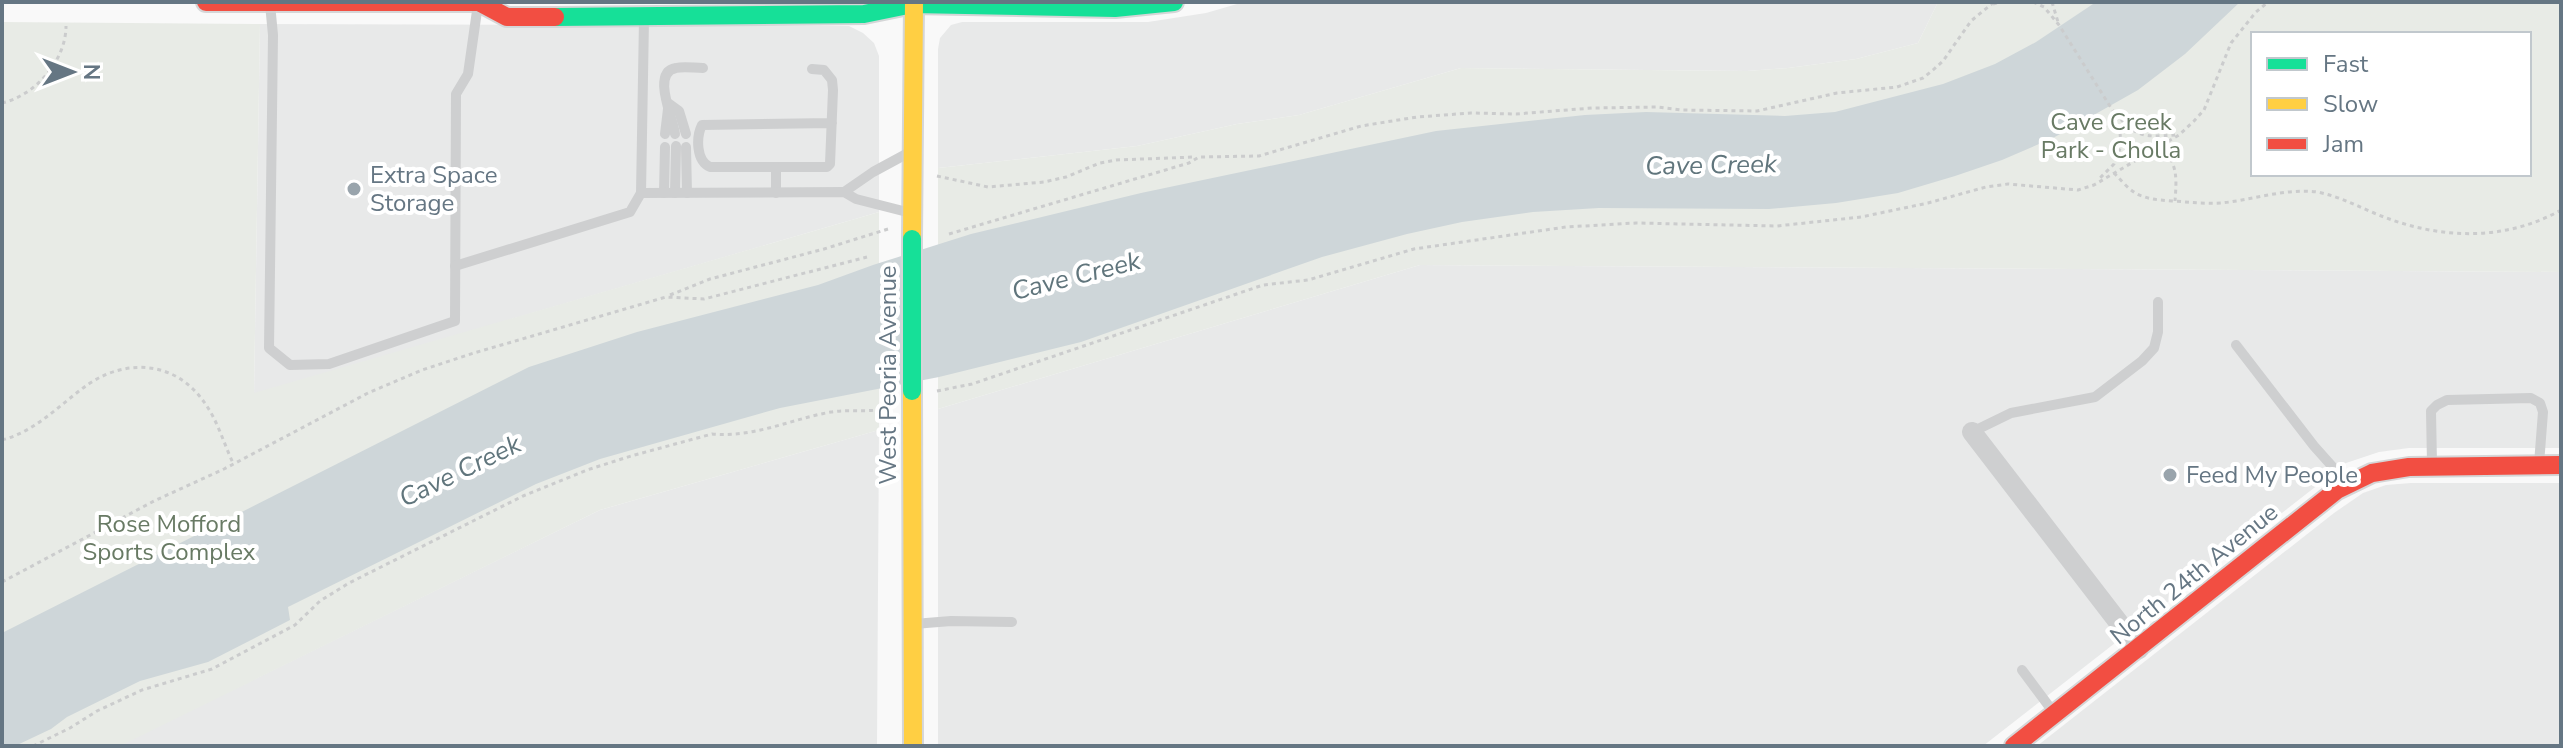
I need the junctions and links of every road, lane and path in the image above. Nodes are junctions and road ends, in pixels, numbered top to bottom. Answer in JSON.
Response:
{"nodes":[{"id":1,"x":206,"y":2,"type":"edge"},
{"id":2,"x":270,"y":2,"type":"edge"},
{"id":3,"x":479,"y":2,"type":"edge"},
{"id":4,"x":912,"y":2,"type":"edge"},
{"id":5,"x":1174,"y":2,"type":"edge"},
{"id":6,"x":1994,"y":2,"type":"edge"},
{"id":7,"x":2001,"y":2,"type":"edge"},
{"id":8,"x":2033,"y":2,"type":"edge"},
{"id":9,"x":2052,"y":2,"type":"edge"},
{"id":10,"x":2268,"y":2,"type":"edge"},
{"id":11,"x":1989,"y":5,"type":"junction"},
{"id":12,"x":644,"y":15,"type":"junction"},
{"id":13,"x":2059,"y":25,"type":"junction"},
{"id":14,"x":66,"y":26,"type":"dead end"},
{"id":15,"x":703,"y":68,"type":"dead end"},
{"id":16,"x":812,"y":69,"type":"dead end"},
{"id":17,"x":2,"y":103,"type":"edge"},
{"id":18,"x":2113,"y":111,"type":"junction"},
{"id":19,"x":832,"y":123,"type":"junction"},
{"id":20,"x":675,"y":134,"type":"dead end"},
{"id":21,"x":2179,"y":135,"type":"junction"},
{"id":22,"x":2162,"y":145,"type":"junction"},
{"id":23,"x":913,"y":150,"type":"junction"},
{"id":24,"x":1199,"y":157,"type":"junction"},
{"id":25,"x":776,"y":168,"type":"junction"},
{"id":26,"x":913,"y":171,"type":"junction"},
{"id":27,"x":2114,"y":173,"type":"junction"},
{"id":28,"x":2094,"y":185,"type":"junction"},
{"id":29,"x":844,"y":192,"type":"junction"},
{"id":30,"x":641,"y":193,"type":"junction"},
{"id":31,"x":675,"y":193,"type":"junction"},
{"id":32,"x":776,"y":193,"type":"junction"},
{"id":33,"x":2175,"y":201,"type":"junction"},
{"id":34,"x":2561,"y":210,"type":"edge"},
{"id":35,"x":912,"y":224,"type":"junction"},
{"id":36,"x":949,"y":234,"type":"dead end"},
{"id":37,"x":867,"y":257,"type":"dead end"},
{"id":38,"x":455,"y":266,"type":"junction"},
{"id":39,"x":666,"y":297,"type":"junction"},
{"id":40,"x":2158,"y":302,"type":"dead end"},
{"id":41,"x":2236,"y":345,"type":"dead end"},
{"id":42,"x":944,"y":389,"type":"dead end"},
{"id":43,"x":873,"y":412,"type":"dead end"},
{"id":44,"x":1972,"y":432,"type":"joint"},
{"id":45,"x":2,"y":440,"type":"edge"},
{"id":46,"x":233,"y":463,"type":"junction"},
{"id":47,"x":2539,"y":465,"type":"junction"},
{"id":48,"x":2561,"y":465,"type":"edge"},
{"id":49,"x":2432,"y":466,"type":"junction"},
{"id":50,"x":2348,"y":485,"type":"junction"},
{"id":51,"x":2,"y":582,"type":"edge"},
{"id":52,"x":1012,"y":622,"type":"dead end"},
{"id":53,"x":913,"y":625,"type":"junction"},
{"id":54,"x":2139,"y":649,"type":"junction"},
{"id":55,"x":2022,"y":670,"type":"dead end"},
{"id":56,"x":2055,"y":714,"type":"junction"},
{"id":57,"x":33,"y":746,"type":"edge"},
{"id":58,"x":913,"y":746,"type":"edge"},
{"id":59,"x":2014,"y":746,"type":"edge"}],
"edges":[{"from":1,"to":2,"type":"street"},
{"from":2,"to":3,"type":"street"},
{"from":2,"to":38,"type":"lane"},
{"from":3,"to":12,"type":"street"},
{"from":3,"to":38,"type":"lane"},
{"from":4,"to":5,"type":"street"},
{"from":4,"to":12,"type":"street"},
{"from":4,"to":23,"type":"street","name":"West Peoria Avenue"},
{"from":6,"to":11,"type":"path"},
{"from":7,"to":11,"type":"path"},
{"from":8,"to":13,"type":"path"},
{"from":9,"to":13,"type":"path"},
{"from":10,"to":21,"type":"path"},
{"from":11,"to":24,"type":"path"},
{"from":12,"to":30,"type":"lane"},
{"from":13,"to":18,"type":"path"},
{"from":14,"to":17,"type":"path"},
{"from":15,"to":20,"type":"lane"},
{"from":16,"to":19,"type":"lane"},
{"from":18,"to":21,"type":"path"},
{"from":18,"to":28,"type":"path"},
{"from":19,"to":25,"type":"lane"},
{"from":19,"to":25,"type":"lane"},
{"from":21,"to":22,"type":"path"},
{"from":22,"to":27,"type":"path"},
{"from":22,"to":33,"type":"path"},
{"from":23,"to":26,"type":"street","name":"West Peoria Avenue"},
{"from":23,"to":29,"type":"lane"},
{"from":24,"to":26,"type":"path"},
{"from":24,"to":36,"type":"path"},
{"from":25,"to":32,"type":"lane"},
{"from":26,"to":35,"type":"street","name":"West Peoria Avenue"},
{"from":27,"to":28,"type":"path"},
{"from":27,"to":33,"type":"path"},
{"from":28,"to":42,"type":"path"},
{"from":29,"to":32,"type":"lane"},
{"from":29,"to":35,"type":"lane"},
{"from":30,"to":31,"type":"lane"},
{"from":30,"to":38,"type":"lane"},
{"from":31,"to":31,"type":"lane"},
{"from":31,"to":32,"type":"lane"},
{"from":33,"to":34,"type":"path"},
{"from":35,"to":39,"type":"path"},
{"from":35,"to":53,"type":"street","name":"West Peoria Avenue","bridge":true},
{"from":37,"to":39,"type":"path"},
{"from":39,"to":46,"type":"path"},
{"from":40,"to":44,"type":"lane"},
{"from":41,"to":50,"type":"lane"},
{"from":43,"to":57,"type":"path"},
{"from":44,"to":54,"type":"street"},
{"from":45,"to":46,"type":"path"},
{"from":46,"to":51,"type":"path"},
{"from":47,"to":48,"type":"street","name":"North 24th Avenue"},
{"from":47,"to":49,"type":"street","name":"North 24th Avenue"},
{"from":47,"to":49,"type":"lane"},
{"from":49,"to":50,"type":"street","name":"North 24th Avenue"},
{"from":50,"to":54,"type":"street","name":"North 24th Avenue"},
{"from":52,"to":53,"type":"lane"},
{"from":53,"to":58,"type":"street","name":"West Peoria Avenue"},
{"from":54,"to":56,"type":"street","name":"North 24th Avenue"},
{"from":55,"to":56,"type":"lane"},
{"from":56,"to":59,"type":"street","name":"North 24th Avenue"}]}
